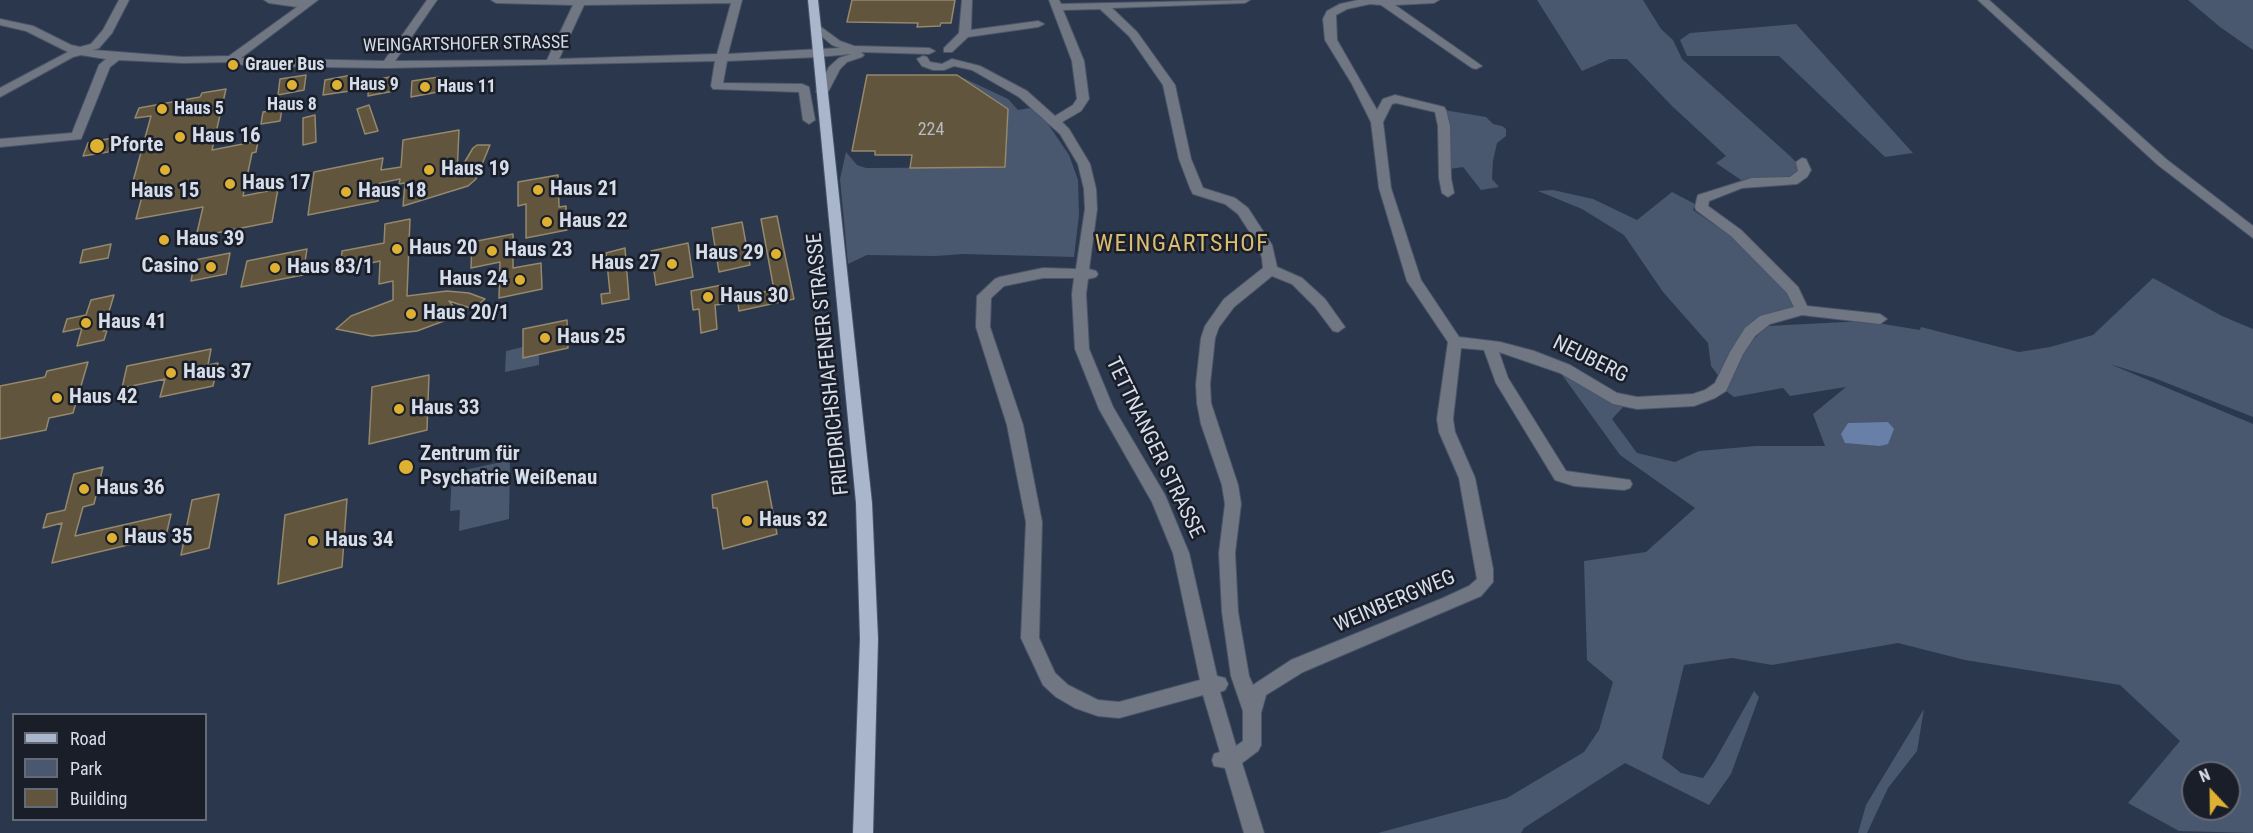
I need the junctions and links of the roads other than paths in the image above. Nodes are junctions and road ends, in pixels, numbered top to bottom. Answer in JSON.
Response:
{"nodes":[{"id":1,"x":124,"y":0,"type":"edge"},
{"id":2,"x":269,"y":0,"type":"edge"},
{"id":3,"x":432,"y":0,"type":"edge"},
{"id":4,"x":496,"y":0,"type":"edge"},
{"id":5,"x":737,"y":0,"type":"edge"},
{"id":6,"x":813,"y":0,"type":"edge"},
{"id":7,"x":967,"y":0,"type":"edge"},
{"id":8,"x":1245,"y":0,"type":"edge"},
{"id":9,"x":1434,"y":0,"type":"edge"},
{"id":10,"x":1983,"y":0,"type":"edge"},
{"id":11,"x":580,"y":1,"type":"edge"},
{"id":12,"x":1384,"y":2,"type":"junction"},
{"id":13,"x":310,"y":3,"type":"edge"},
{"id":14,"x":1055,"y":3,"type":"edge"},
{"id":15,"x":1344,"y":3,"type":"edge"},
{"id":16,"x":1102,"y":5,"type":"junction"},
{"id":17,"x":0,"y":22,"type":"edge"},
{"id":18,"x":1038,"y":24,"type":"dead end"},
{"id":19,"x":817,"y":27,"type":"junction"},
{"id":20,"x":965,"y":34,"type":"junction"},
{"id":21,"x":81,"y":51,"type":"junction"},
{"id":22,"x":859,"y":52,"type":"junction"},
{"id":23,"x":818,"y":54,"type":"junction"},
{"id":24,"x":926,"y":55,"type":"junction"},
{"id":25,"x":722,"y":56,"type":"junction"},
{"id":26,"x":950,"y":56,"type":"junction"},
{"id":27,"x":115,"y":57,"type":"junction"},
{"id":28,"x":232,"y":58,"type":"junction"},
{"id":29,"x":551,"y":63,"type":"junction"},
{"id":30,"x":387,"y":65,"type":"junction"},
{"id":31,"x":1476,"y":66,"type":"dead end"},
{"id":32,"x":822,"y":92,"type":"junction"},
{"id":33,"x":0,"y":93,"type":"edge"},
{"id":34,"x":809,"y":120,"type":"dead end"},
{"id":35,"x":1055,"y":122,"type":"junction"},
{"id":36,"x":1377,"y":122,"type":"junction"},
{"id":37,"x":0,"y":143,"type":"edge"},
{"id":38,"x":1802,"y":162,"type":"dead end"},
{"id":39,"x":1448,"y":193,"type":"dead end"},
{"id":40,"x":2253,"y":233,"type":"edge"},
{"id":41,"x":1270,"y":270,"type":"junction"},
{"id":42,"x":1087,"y":274,"type":"junction"},
{"id":43,"x":1802,"y":310,"type":"junction"},
{"id":44,"x":1880,"y":319,"type":"dead end"},
{"id":45,"x":1338,"y":327,"type":"dead end"},
{"id":46,"x":1455,"y":342,"type":"junction"},
{"id":47,"x":1489,"y":345,"type":"junction"},
{"id":48,"x":1624,"y":484,"type":"dead end"},
{"id":49,"x":1214,"y":685,"type":"junction"},
{"id":50,"x":1252,"y":713,"type":"junction"},
{"id":51,"x":1226,"y":759,"type":"junction"},
{"id":52,"x":863,"y":833,"type":"edge"},
{"id":53,"x":1254,"y":833,"type":"edge"}],
"edges":[{"from":1,"to":21,"type":"street"},
{"from":2,"to":13,"type":"street"},
{"from":3,"to":30,"type":"street"},
{"from":4,"to":11,"type":"street"},
{"from":5,"to":11,"type":"street"},
{"from":5,"to":25,"type":"street"},
{"from":6,"to":19,"type":"main road","name":"FRIEDRICHSHAFENER STRASSE"},
{"from":7,"to":20,"type":"street"},
{"from":8,"to":16,"type":"street"},
{"from":9,"to":12,"type":"street"},
{"from":10,"to":40,"type":"street"},
{"from":11,"to":29,"type":"street"},
{"from":12,"to":15,"type":"street"},
{"from":12,"to":31,"type":"street"},
{"from":13,"to":28,"type":"street"},
{"from":14,"to":16,"type":"street"},
{"from":14,"to":35,"type":"street"},
{"from":15,"to":36,"type":"street"},
{"from":16,"to":41,"type":"street"},
{"from":17,"to":21,"type":"street","name":"WEINGARTSHOFER STRASSE"},
{"from":18,"to":20,"type":"street"},
{"from":19,"to":22,"type":"street"},
{"from":19,"to":23,"type":"main road","name":"FRIEDRICHSHAFENER STRASSE"},
{"from":20,"to":26,"type":"street"},
{"from":21,"to":27,"type":"street","name":"WEINGARTSHOFER STRASSE"},
{"from":21,"to":33,"type":"street"},
{"from":22,"to":23,"type":"street"},
{"from":22,"to":24,"type":"street"},
{"from":22,"to":32,"type":"street"},
{"from":23,"to":25,"type":"street","name":"WEINGARTSHOFER STRASSE"},
{"from":23,"to":32,"type":"main road","name":"FRIEDRICHSHAFENER STRASSE"},
{"from":24,"to":26,"type":"street"},
{"from":24,"to":26,"type":"street"},
{"from":25,"to":29,"type":"street","name":"WEINGARTSHOFER STRASSE"},
{"from":25,"to":34,"type":"street"},
{"from":26,"to":35,"type":"street","name":"TETTNANGER STRASSE"},
{"from":27,"to":28,"type":"street","name":"WEINGARTSHOFER STRASSE"},
{"from":27,"to":37,"type":"street"},
{"from":28,"to":30,"type":"street","name":"WEINGARTSHOFER STRASSE"},
{"from":29,"to":30,"type":"street","name":"WEINGARTSHOFER STRASSE"},
{"from":32,"to":52,"type":"main road","name":"FRIEDRICHSHAFENER STRASSE"},
{"from":35,"to":42,"type":"street","name":"TETTNANGER STRASSE"},
{"from":36,"to":39,"type":"street"},
{"from":36,"to":46,"type":"street"},
{"from":38,"to":43,"type":"street"},
{"from":41,"to":45,"type":"street"},
{"from":41,"to":50,"type":"street"},
{"from":42,"to":49,"type":"street","name":"TETTNANGER STRASSE"},
{"from":42,"to":49,"type":"street"},
{"from":43,"to":44,"type":"street","name":"NEUBERG"},
{"from":43,"to":47,"type":"street","name":"NEUBERG"},
{"from":46,"to":47,"type":"street","name":"NEUBERG"},
{"from":46,"to":50,"type":"street","name":"WEINBERGWEG"},
{"from":47,"to":48,"type":"street"},
{"from":49,"to":51,"type":"street","name":"TETTNANGER STRASSE"},
{"from":50,"to":51,"type":"street","name":"WEINBERGWEG"},
{"from":51,"to":53,"type":"street","name":"TETTNANGER STRASSE"}]}
